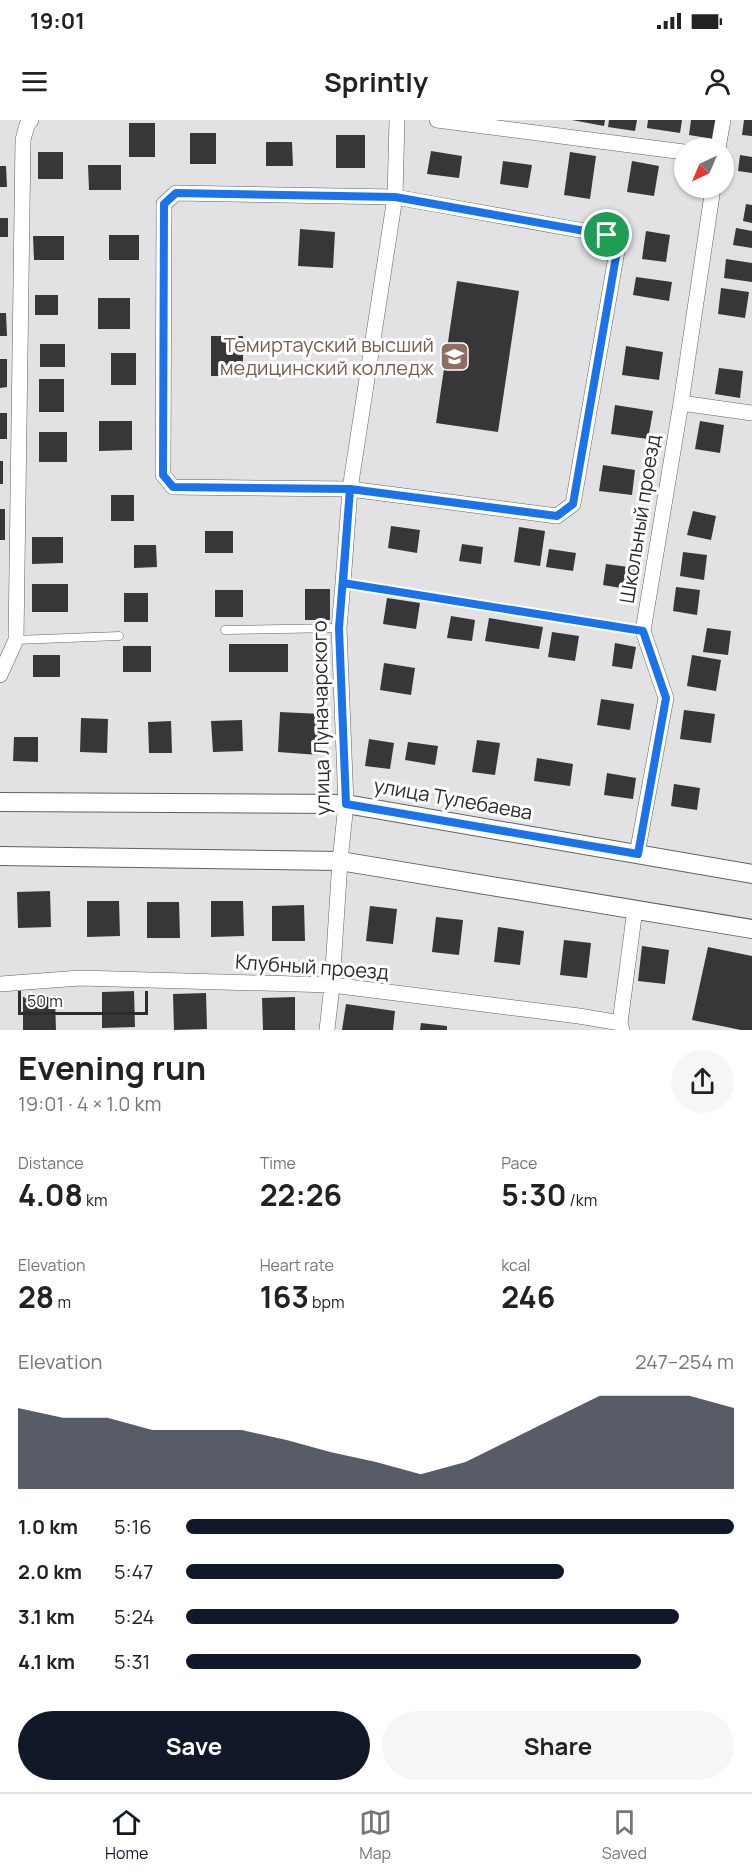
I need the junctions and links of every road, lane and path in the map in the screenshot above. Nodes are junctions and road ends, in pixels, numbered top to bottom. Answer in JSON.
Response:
{"nodes":[{"id":1,"x":32,"y":120,"type":"edge"},
{"id":2,"x":397,"y":120,"type":"edge"},
{"id":3,"x":437,"y":120,"type":"edge"},
{"id":4,"x":723,"y":120,"type":"edge"},
{"id":5,"x":720,"y":138,"type":"edge"},
{"id":6,"x":674,"y":151,"type":"edge"},
{"id":7,"x":395,"y":197,"type":"junction"},
{"id":8,"x":712,"y":198,"type":"edge"},
{"id":9,"x":681,"y":403,"type":"junction"},
{"id":10,"x":752,"y":413,"type":"edge"},
{"id":11,"x":350,"y":489,"type":"junction"},
{"id":12,"x":343,"y":583,"type":"junction"},
{"id":13,"x":339,"y":628,"type":"junction"},
{"id":14,"x":225,"y":630,"type":"dead end"},
{"id":15,"x":643,"y":631,"type":"junction"},
{"id":16,"x":119,"y":636,"type":"dead end"},
{"id":17,"x":16,"y":640,"type":"junction"},
{"id":18,"x":0,"y":675,"type":"edge"},
{"id":19,"x":0,"y":802,"type":"edge"},
{"id":20,"x":346,"y":804,"type":"junction"},
{"id":21,"x":638,"y":854,"type":"junction"},
{"id":22,"x":0,"y":856,"type":"edge"},
{"id":23,"x":340,"y":861,"type":"junction"},
{"id":24,"x":752,"y":874,"type":"edge"},
{"id":25,"x":634,"y":909,"type":"junction"},
{"id":26,"x":752,"y":929,"type":"edge"},
{"id":27,"x":0,"y":984,"type":"edge"},
{"id":28,"x":332,"y":985,"type":"junction"},
{"id":29,"x":621,"y":1026,"type":"edge"},
{"id":30,"x":327,"y":1030,"type":"edge"}],
"edges":[{"from":1,"to":17,"type":"street"},
{"from":2,"to":7,"type":"street","name":"улица Луначарского"},
{"from":3,"to":6,"type":"street"},
{"from":4,"to":5,"type":"street"},
{"from":7,"to":11,"type":"street","name":"улица Луначарского"},
{"from":7,"to":11,"type":"street"},
{"from":7,"to":11,"type":"street"},
{"from":8,"to":9,"type":"street","name":"Школьный проезд"},
{"from":9,"to":10,"type":"street"},
{"from":9,"to":15,"type":"street","name":"Школьный проезд"},
{"from":11,"to":12,"type":"street","name":"улица Луначарского"},
{"from":12,"to":13,"type":"street","name":"улица Луначарского"},
{"from":12,"to":15,"type":"lane"},
{"from":13,"to":14,"type":"lane"},
{"from":13,"to":20,"type":"street","name":"улица Луначарского"},
{"from":15,"to":21,"type":"street","name":"Школьный проезд"},
{"from":16,"to":17,"type":"lane"},
{"from":17,"to":18,"type":"street"},
{"from":19,"to":20,"type":"street","name":"улица Тулебаева"},
{"from":20,"to":21,"type":"street","name":"улица Тулебаева"},
{"from":20,"to":23,"type":"street","name":"улица Луначарского"},
{"from":21,"to":24,"type":"street","name":"улица Тулебаева"},
{"from":22,"to":23,"type":"street"},
{"from":23,"to":25,"type":"street"},
{"from":23,"to":28,"type":"street","name":"улица Луначарского"},
{"from":25,"to":26,"type":"street"},
{"from":25,"to":29,"type":"street"},
{"from":27,"to":28,"type":"street","name":"Клубный проезд"},
{"from":28,"to":29,"type":"street","name":"Клубный проезд"},
{"from":28,"to":30,"type":"street","name":"улица Луначарского"}]}
